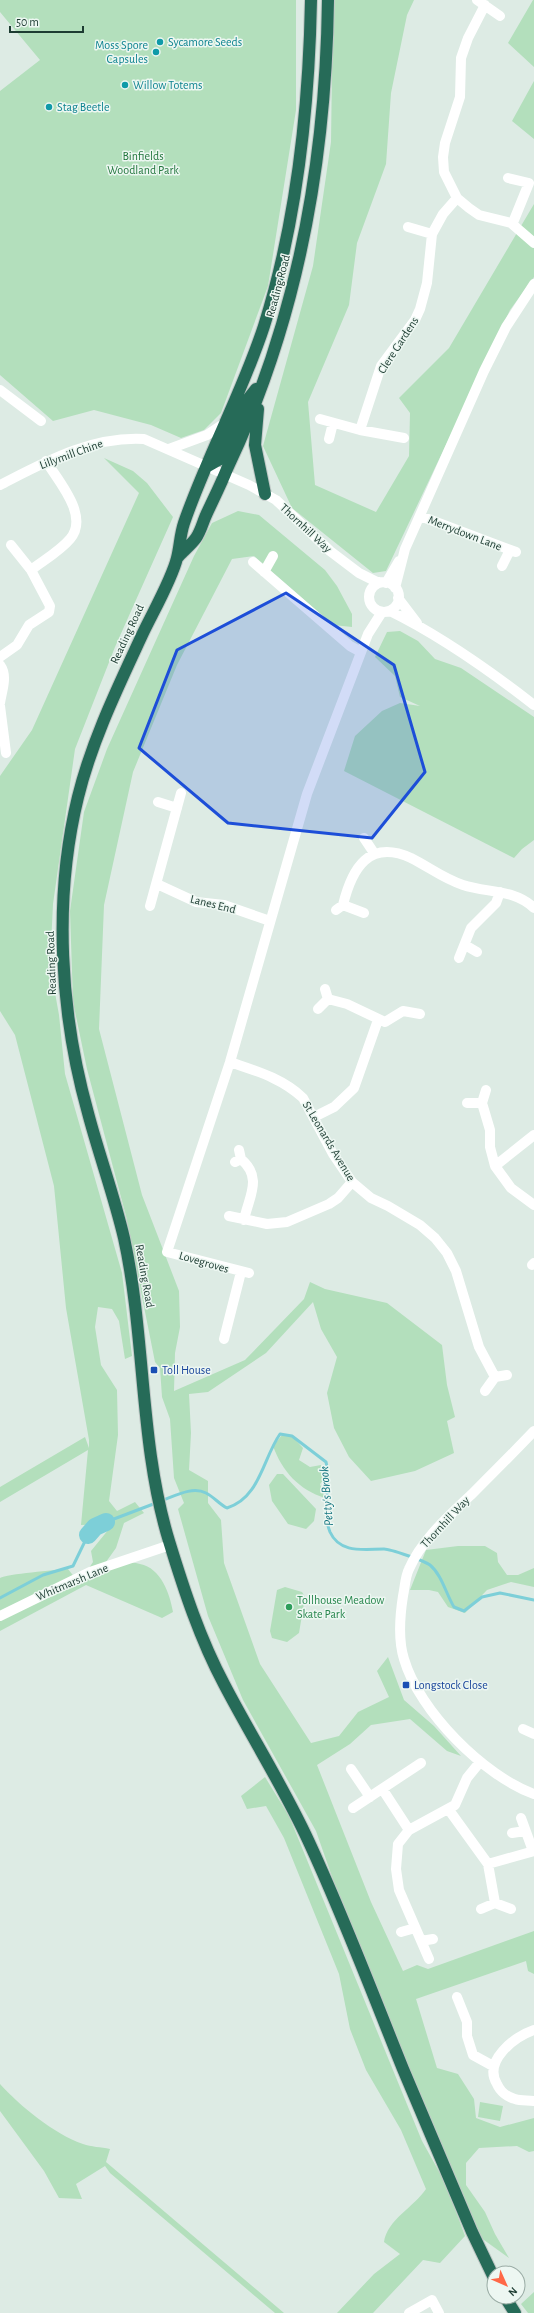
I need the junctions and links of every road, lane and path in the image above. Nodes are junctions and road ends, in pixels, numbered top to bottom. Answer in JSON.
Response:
{"nodes":[{"id":1,"x":311,"y":0,"type":"edge"},
{"id":2,"x":328,"y":0,"type":"edge"},
{"id":3,"x":481,"y":3,"type":"edge"},
{"id":4,"x":500,"y":16,"type":"dead end"},
{"id":5,"x":508,"y":178,"type":"dead end"},
{"id":6,"x":457,"y":198,"type":"junction"},
{"id":7,"x":511,"y":223,"type":"junction"},
{"id":8,"x":408,"y":227,"type":"dead end"},
{"id":9,"x":432,"y":234,"type":"junction"},
{"id":10,"x":534,"y":243,"type":"edge"},
{"id":11,"x":534,"y":284,"type":"edge"},
{"id":12,"x":264,"y":379,"type":"junction"},
{"id":13,"x":0,"y":390,"type":"edge"},
{"id":14,"x":320,"y":419,"type":"dead end"},
{"id":15,"x":40,"y":421,"type":"dead end"},
{"id":16,"x":333,"y":423,"type":"junction"},
{"id":17,"x":225,"y":424,"type":"junction"},
{"id":18,"x":360,"y":430,"type":"junction"},
{"id":19,"x":404,"y":438,"type":"dead end"},
{"id":20,"x":329,"y":439,"type":"dead end"},
{"id":21,"x":169,"y":449,"type":"junction"},
{"id":22,"x":46,"y":462,"type":"junction"},
{"id":23,"x":206,"y":467,"type":"junction"},
{"id":24,"x":225,"y":475,"type":"junction"},
{"id":25,"x":0,"y":485,"type":"edge"},
{"id":26,"x":266,"y":494,"type":"junction"},
{"id":27,"x":420,"y":516,"type":"junction"},
{"id":28,"x":11,"y":545,"type":"dead end"},
{"id":29,"x":273,"y":556,"type":"dead end"},
{"id":30,"x":177,"y":558,"type":"junction"},
{"id":31,"x":253,"y":562,"type":"dead end"},
{"id":32,"x":502,"y":566,"type":"dead end"},
{"id":33,"x":31,"y":570,"type":"junction"},
{"id":34,"x":264,"y":572,"type":"junction"},
{"id":35,"x":359,"y":573,"type":"junction"},
{"id":36,"x":390,"y":588,"type":"junction"},
{"id":37,"x":370,"y":603,"type":"junction"},
{"id":38,"x":386,"y":611,"type":"junction"},
{"id":39,"x":418,"y":625,"type":"junction"},
{"id":40,"x":368,"y":634,"type":"junction"},
{"id":41,"x":361,"y":652,"type":"junction"},
{"id":42,"x":0,"y":656,"type":"edge"},
{"id":43,"x":0,"y":665,"type":"edge"},
{"id":44,"x":0,"y":703,"type":"edge"},
{"id":45,"x":534,"y":705,"type":"edge"},
{"id":46,"x":0,"y":706,"type":"edge"},
{"id":47,"x":6,"y":753,"type":"dead end"},
{"id":48,"x":181,"y":793,"type":"dead end"},
{"id":49,"x":158,"y":802,"type":"dead end"},
{"id":50,"x":177,"y":808,"type":"junction"},
{"id":51,"x":364,"y":838,"type":"dead end"},
{"id":52,"x":374,"y":853,"type":"junction"},
{"id":53,"x":157,"y":884,"type":"junction"},
{"id":54,"x":500,"y":892,"type":"junction"},
{"id":55,"x":150,"y":906,"type":"dead end"},
{"id":56,"x":534,"y":908,"type":"edge"},
{"id":57,"x":364,"y":913,"type":"dead end"},
{"id":58,"x":270,"y":921,"type":"junction"},
{"id":59,"x":465,"y":945,"type":"junction"},
{"id":60,"x":477,"y":952,"type":"dead end"},
{"id":61,"x":459,"y":958,"type":"dead end"},
{"id":62,"x":325,"y":988,"type":"dead end"},
{"id":63,"x":328,"y":999,"type":"junction"},
{"id":64,"x":318,"y":1009,"type":"dead end"},
{"id":65,"x":420,"y":1014,"type":"dead end"},
{"id":66,"x":378,"y":1020,"type":"junction"},
{"id":67,"x":230,"y":1062,"type":"junction"},
{"id":68,"x":486,"y":1090,"type":"dead end"},
{"id":69,"x":467,"y":1103,"type":"dead end"},
{"id":70,"x":482,"y":1103,"type":"junction"},
{"id":71,"x":314,"y":1117,"type":"junction"},
{"id":72,"x":533,"y":1137,"type":"edge"},
{"id":73,"x":238,"y":1157,"type":"dead end"},
{"id":74,"x":495,"y":1166,"type":"junction"},
{"id":75,"x":352,"y":1182,"type":"junction"},
{"id":76,"x":534,"y":1205,"type":"edge"},
{"id":77,"x":229,"y":1216,"type":"dead end"},
{"id":78,"x":244,"y":1220,"type":"junction"},
{"id":79,"x":224,"y":1338,"type":"dead end"},
{"id":80,"x":506,"y":1375,"type":"dead end"},
{"id":81,"x":495,"y":1377,"type":"junction"},
{"id":82,"x":485,"y":1391,"type":"dead end"},
{"id":83,"x":534,"y":1431,"type":"edge"},
{"id":84,"x":170,"y":1545,"type":"junction"},
{"id":85,"x":0,"y":1616,"type":"edge"},
{"id":86,"x":523,"y":1729,"type":"dead end"},
{"id":87,"x":534,"y":1734,"type":"edge"},
{"id":88,"x":480,"y":1762,"type":"junction"},
{"id":89,"x":422,"y":1763,"type":"dead end"},
{"id":90,"x":351,"y":1769,"type":"dead end"},
{"id":91,"x":383,"y":1790,"type":"junction"},
{"id":92,"x":534,"y":1794,"type":"edge"},
{"id":93,"x":370,"y":1797,"type":"junction"},
{"id":94,"x":353,"y":1808,"type":"dead end"},
{"id":95,"x":449,"y":1810,"type":"junction"},
{"id":96,"x":522,"y":1818,"type":"dead end"},
{"id":97,"x":409,"y":1830,"type":"junction"},
{"id":98,"x":525,"y":1831,"type":"junction"},
{"id":99,"x":512,"y":1832,"type":"dead end"},
{"id":100,"x":533,"y":1851,"type":"edge"},
{"id":101,"x":488,"y":1864,"type":"junction"},
{"id":102,"x":495,"y":1903,"type":"junction"},
{"id":103,"x":481,"y":1909,"type":"dead end"},
{"id":104,"x":511,"y":1909,"type":"dead end"},
{"id":105,"x":415,"y":1928,"type":"junction"},
{"id":106,"x":401,"y":1932,"type":"dead end"},
{"id":107,"x":433,"y":1939,"type":"dead end"},
{"id":108,"x":421,"y":1941,"type":"junction"},
{"id":109,"x":429,"y":1959,"type":"dead end"},
{"id":110,"x":457,"y":1997,"type":"dead end"},
{"id":111,"x":534,"y":2030,"type":"edge"},
{"id":112,"x":493,"y":2066,"type":"junction"},
{"id":113,"x":534,"y":2101,"type":"edge"},
{"id":114,"x":488,"y":2265,"type":"edge"},
{"id":115,"x":409,"y":2313,"type":"edge"},
{"id":116,"x":439,"y":2313,"type":"edge"}],
"edges":[{"from":1,"to":17,"type":"highway","name":"Reading Road"},
{"from":2,"to":12,"type":"highway","name":"Reading Road"},
{"from":3,"to":4,"type":"street"},
{"from":3,"to":6,"type":"street"},
{"from":5,"to":7,"type":"street"},
{"from":6,"to":7,"type":"street"},
{"from":6,"to":9,"type":"street","name":"Clere Gardens"},
{"from":7,"to":10,"type":"street"},
{"from":8,"to":9,"type":"street"},
{"from":9,"to":18,"type":"street","name":"Clere Gardens"},
{"from":11,"to":27,"type":"street"},
{"from":12,"to":23,"type":"highway"},
{"from":12,"to":24,"type":"highway","name":"Reading Road"},
{"from":12,"to":26,"type":"highway"},
{"from":13,"to":15,"type":"street"},
{"from":14,"to":16,"type":"street"},
{"from":16,"to":18,"type":"street"},
{"from":16,"to":20,"type":"street"},
{"from":17,"to":21,"type":"street"},
{"from":17,"to":23,"type":"highway","name":"Reading Road"},
{"from":18,"to":19,"type":"street"},
{"from":21,"to":22,"type":"street","name":"Lillymill Chine"},
{"from":21,"to":23,"type":"street","name":"Lillymill Chine"},
{"from":22,"to":25,"type":"street","name":"Lillymill Chine"},
{"from":22,"to":33,"type":"street"},
{"from":23,"to":24,"type":"street","name":"Thornhill Way"},
{"from":23,"to":30,"type":"highway","name":"Reading Road"},
{"from":24,"to":26,"type":"street","name":"Thornhill Way"},
{"from":24,"to":30,"type":"highway","name":"Reading Road"},
{"from":26,"to":35,"type":"street","name":"Thornhill Way"},
{"from":27,"to":32,"type":"street","name":"Merrydown Lane"},
{"from":27,"to":36,"type":"street"},
{"from":28,"to":33,"type":"street"},
{"from":29,"to":34,"type":"street"},
{"from":30,"to":84,"type":"highway","name":"Reading Road"},
{"from":31,"to":34,"type":"street"},
{"from":33,"to":42,"type":"street"},
{"from":34,"to":41,"type":"street"},
{"from":35,"to":36,"type":"street","name":"Thornhill Way"},
{"from":35,"to":37,"type":"street"},
{"from":36,"to":37,"type":"street"},
{"from":36,"to":38,"type":"street"},
{"from":36,"to":39,"type":"street","name":"Thornhill Way"},
{"from":37,"to":38,"type":"street","name":"Thornhill Way"},
{"from":37,"to":40,"type":"street"},
{"from":38,"to":39,"type":"street","name":"Thornhill Way"},
{"from":38,"to":40,"type":"street"},
{"from":39,"to":45,"type":"street","name":"Thornhill Way"},
{"from":40,"to":41,"type":"street"},
{"from":41,"to":58,"type":"street"},
{"from":43,"to":44,"type":"street"},
{"from":46,"to":47,"type":"street"},
{"from":48,"to":50,"type":"street"},
{"from":49,"to":50,"type":"street"},
{"from":50,"to":53,"type":"street"},
{"from":51,"to":52,"type":"street"},
{"from":52,"to":54,"type":"street"},
{"from":52,"to":57,"type":"street"},
{"from":53,"to":55,"type":"street"},
{"from":53,"to":58,"type":"street","name":"Lanes End"},
{"from":54,"to":56,"type":"street"},
{"from":54,"to":59,"type":"street"},
{"from":58,"to":67,"type":"street"},
{"from":59,"to":60,"type":"street"},
{"from":59,"to":61,"type":"street"},
{"from":62,"to":63,"type":"street"},
{"from":63,"to":64,"type":"street"},
{"from":63,"to":66,"type":"street"},
{"from":65,"to":66,"type":"street"},
{"from":66,"to":71,"type":"street"},
{"from":67,"to":71,"type":"street","name":"St Leonards Avenue"},
{"from":67,"to":79,"type":"street","name":"Lovegroves"},
{"from":68,"to":70,"type":"street"},
{"from":69,"to":70,"type":"street"},
{"from":70,"to":74,"type":"street"},
{"from":71,"to":75,"type":"street","name":"St Leonards Avenue"},
{"from":72,"to":74,"type":"street"},
{"from":73,"to":78,"type":"street"},
{"from":74,"to":76,"type":"street"},
{"from":75,"to":78,"type":"street"},
{"from":75,"to":81,"type":"street","name":"St Leonards Avenue"},
{"from":77,"to":78,"type":"street"},
{"from":80,"to":81,"type":"street"},
{"from":81,"to":82,"type":"street"},
{"from":83,"to":88,"type":"street","name":"Thornhill Way"},
{"from":84,"to":85,"type":"street","name":"Whitmarsh Lane"},
{"from":84,"to":114,"type":"highway","name":"Reading Road"},
{"from":86,"to":87,"type":"street"},
{"from":88,"to":92,"type":"street","name":"Thornhill Way"},
{"from":88,"to":95,"type":"street"},
{"from":89,"to":91,"type":"street"},
{"from":90,"to":93,"type":"street"},
{"from":91,"to":93,"type":"street"},
{"from":91,"to":97,"type":"street"},
{"from":93,"to":94,"type":"street"},
{"from":95,"to":97,"type":"street"},
{"from":95,"to":101,"type":"street"},
{"from":96,"to":98,"type":"street"},
{"from":97,"to":105,"type":"street"},
{"from":98,"to":99,"type":"street"},
{"from":98,"to":100,"type":"street"},
{"from":100,"to":101,"type":"street"},
{"from":101,"to":102,"type":"street"},
{"from":102,"to":103,"type":"street"},
{"from":102,"to":104,"type":"street"},
{"from":105,"to":106,"type":"street"},
{"from":105,"to":108,"type":"street"},
{"from":107,"to":108,"type":"street"},
{"from":108,"to":109,"type":"street"},
{"from":110,"to":112,"type":"street"},
{"from":111,"to":112,"type":"street"},
{"from":112,"to":113,"type":"street"},
{"from":115,"to":116,"type":"street"}]}
